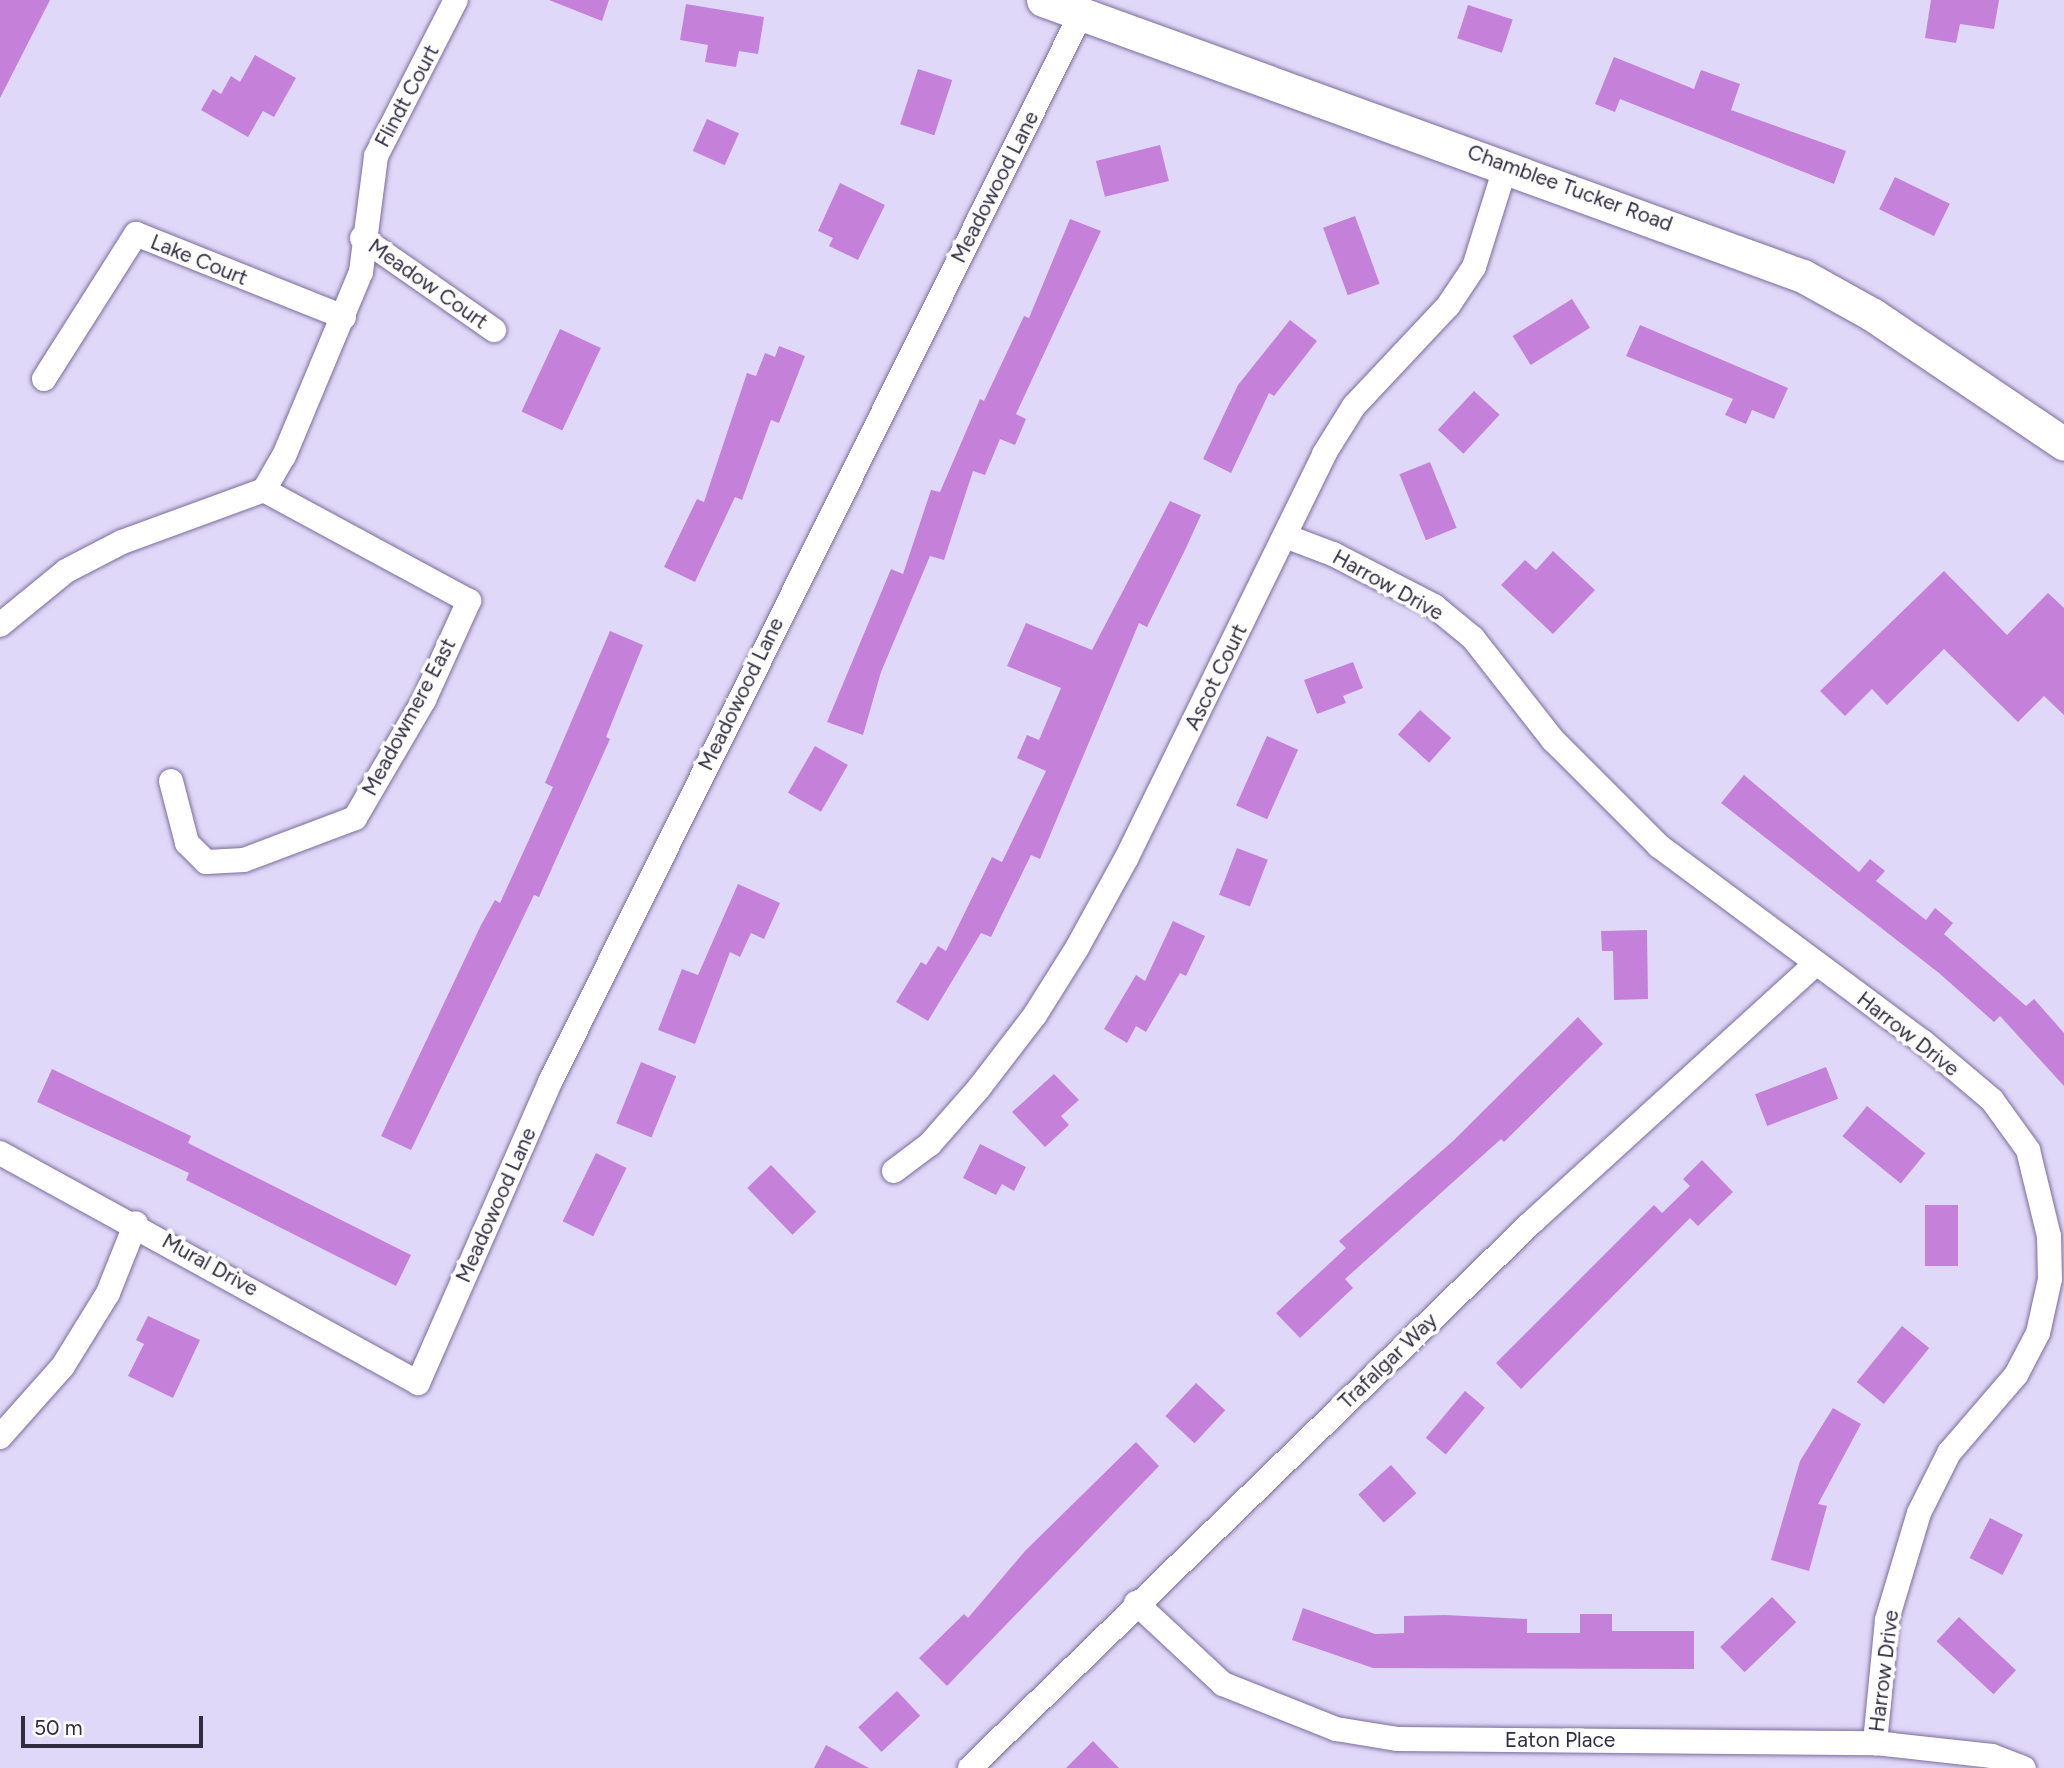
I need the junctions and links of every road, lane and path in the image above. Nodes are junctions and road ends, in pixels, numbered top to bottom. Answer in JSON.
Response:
{"nodes":[{"id":1,"x":456,"y":0,"type":"edge"},
{"id":2,"x":1043,"y":0,"type":"edge"},
{"id":3,"x":1082,"y":14,"type":"junction"},
{"id":4,"x":1506,"y":165,"type":"junction"},
{"id":5,"x":362,"y":238,"type":"junction"},
{"id":6,"x":344,"y":317,"type":"junction"},
{"id":7,"x":494,"y":330,"type":"dead end"},
{"id":8,"x":44,"y":379,"type":"dead end"},
{"id":9,"x":2064,"y":444,"type":"edge"},
{"id":10,"x":264,"y":490,"type":"junction"},
{"id":11,"x":1285,"y":536,"type":"junction"},
{"id":12,"x":0,"y":625,"type":"edge"},
{"id":13,"x":171,"y":781,"type":"dead end"},
{"id":14,"x":1816,"y":964,"type":"junction"},
{"id":15,"x":0,"y":1153,"type":"edge"},
{"id":16,"x":894,"y":1171,"type":"dead end"},
{"id":17,"x":135,"y":1223,"type":"junction"},
{"id":18,"x":418,"y":1382,"type":"joint"},
{"id":19,"x":0,"y":1437,"type":"edge"},
{"id":20,"x":1136,"y":1603,"type":"junction"},
{"id":21,"x":1875,"y":1743,"type":"junction"},
{"id":22,"x":970,"y":1768,"type":"edge"},
{"id":23,"x":2024,"y":1768,"type":"edge"}],
"edges":[{"from":1,"to":5,"type":"street","name":"Flindt Court"},
{"from":2,"to":3,"type":"main road","name":"Chamblee Tucker Road"},
{"from":3,"to":4,"type":"main road","name":"Chamblee Tucker Road"},
{"from":3,"to":18,"type":"street","name":"Meadowood Lane"},
{"from":4,"to":9,"type":"main road","name":"Chamblee Tucker Road"},
{"from":4,"to":11,"type":"street","name":"Ascot Court"},
{"from":5,"to":6,"type":"street","name":"Flindt Court"},
{"from":5,"to":7,"type":"street","name":"Meadow Court"},
{"from":6,"to":8,"type":"street","name":"Lake Court"},
{"from":6,"to":10,"type":"street","name":"Flindt Court"},
{"from":10,"to":12,"type":"street"},
{"from":10,"to":13,"type":"street","name":"Meadowmere East"},
{"from":11,"to":14,"type":"street","name":"Harrow Drive"},
{"from":11,"to":16,"type":"street","name":"Ascot Court"},
{"from":14,"to":20,"type":"street","name":"Trafalgar Way"},
{"from":14,"to":21,"type":"street","name":"Harrow Drive"},
{"from":15,"to":17,"type":"street","name":"Mural Drive"},
{"from":17,"to":18,"type":"street","name":"Mural Drive"},
{"from":17,"to":19,"type":"street"},
{"from":20,"to":21,"type":"street","name":"Eaton Place"},
{"from":20,"to":22,"type":"street","name":"Trafalgar Way"},
{"from":21,"to":23,"type":"street","name":"Eaton Place"}]}
